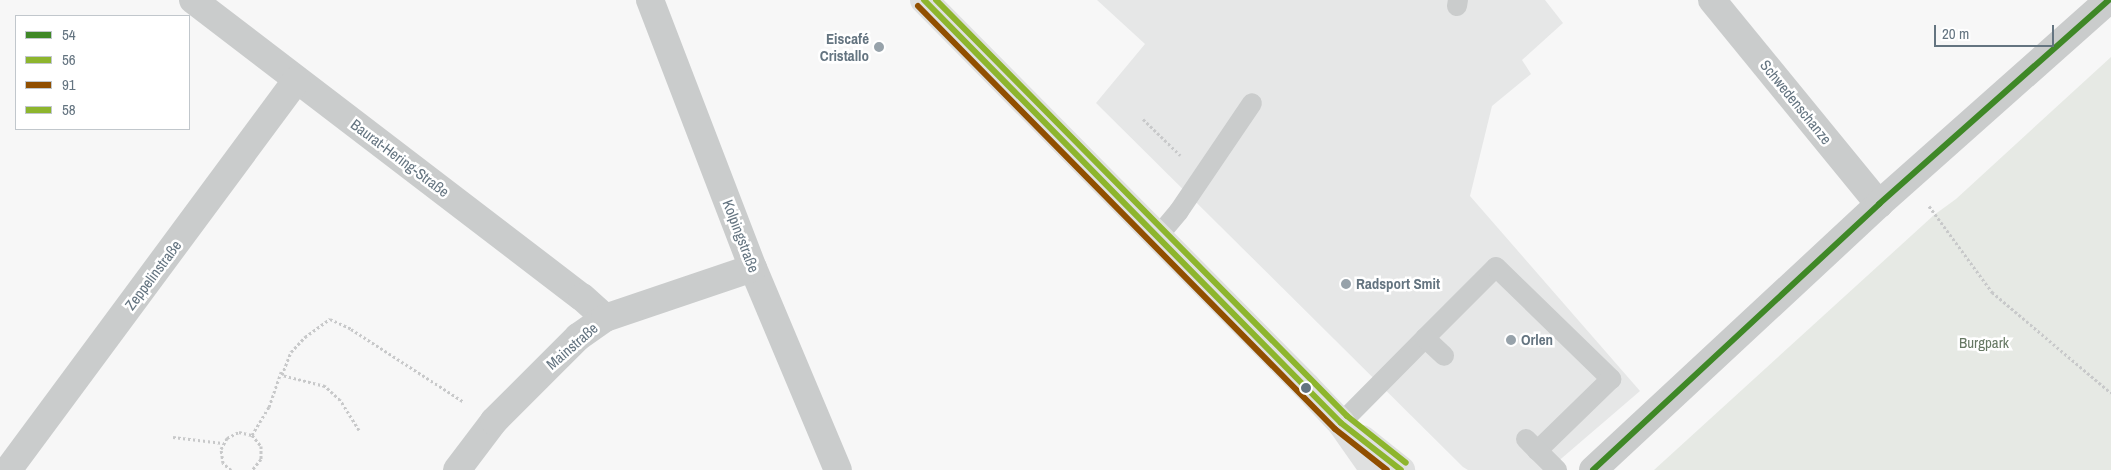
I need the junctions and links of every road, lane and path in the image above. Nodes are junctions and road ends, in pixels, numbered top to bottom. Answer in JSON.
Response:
{"nodes":[{"id":1,"x":193,"y":0,"type":"edge"},
{"id":2,"x":650,"y":0,"type":"edge"},
{"id":3,"x":924,"y":0,"type":"edge"},
{"id":4,"x":1712,"y":0,"type":"edge"},
{"id":5,"x":2109,"y":0,"type":"edge"},
{"id":6,"x":297,"y":80,"type":"junction"},
{"id":7,"x":1252,"y":103,"type":"dead end"},
{"id":8,"x":1144,"y":120,"type":"dead end"},
{"id":9,"x":1186,"y":161,"type":"dead end"},
{"id":10,"x":1912,"y":175,"type":"junction"},
{"id":11,"x":1879,"y":204,"type":"junction"},
{"id":12,"x":1159,"y":235,"type":"junction"},
{"id":13,"x":753,"y":268,"type":"junction"},
{"id":14,"x":604,"y":318,"type":"junction"},
{"id":15,"x":1426,"y":338,"type":"junction"},
{"id":16,"x":1444,"y":356,"type":"dead end"},
{"id":17,"x":282,"y":370,"type":"junction"},
{"id":18,"x":2111,"y":393,"type":"edge"},
{"id":19,"x":494,"y":421,"type":"junction"},
{"id":20,"x":1341,"y":423,"type":"junction"},
{"id":21,"x":359,"y":430,"type":"dead end"},
{"id":22,"x":252,"y":435,"type":"junction"},
{"id":23,"x":174,"y":437,"type":"dead end"},
{"id":24,"x":223,"y":443,"type":"junction"},
{"id":25,"x":228,"y":469,"type":"edge"},
{"id":26,"x":8,"y":470,"type":"edge"},
{"id":27,"x":253,"y":470,"type":"edge"},
{"id":28,"x":457,"y":470,"type":"edge"},
{"id":29,"x":838,"y":470,"type":"edge"},
{"id":30,"x":1374,"y":470,"type":"edge"},
{"id":31,"x":1401,"y":470,"type":"edge"},
{"id":32,"x":1557,"y":470,"type":"edge"},
{"id":33,"x":1593,"y":470,"type":"edge"}],
"edges":[{"from":1,"to":6,"type":"street","name":"Baurat-Hering-Straße"},
{"from":2,"to":13,"type":"street","name":"Kolpingstraße"},
{"from":3,"to":12,"type":"main road"},
{"from":4,"to":11,"type":"street","name":"Schwedenschanze"},
{"from":5,"to":10,"type":"street"},
{"from":6,"to":14,"type":"street","name":"Baurat-Hering-Straße"},
{"from":6,"to":26,"type":"street","name":"Zeppelinstraße"},
{"from":7,"to":12,"type":"lane"},
{"from":8,"to":9,"type":"path"},
{"from":10,"to":11,"type":"street"},
{"from":10,"to":18,"type":"path"},
{"from":11,"to":33,"type":"street"},
{"from":12,"to":20,"type":"main road"},
{"from":13,"to":14,"type":"street","name":"Mainstraße"},
{"from":13,"to":29,"type":"street","name":"Kolpingstraße"},
{"from":14,"to":19,"type":"street","name":"Mainstraße"},
{"from":15,"to":16,"type":"lane"},
{"from":15,"to":20,"type":"lane"},
{"from":15,"to":32,"type":"lane"},
{"from":17,"to":19,"type":"path"},
{"from":17,"to":21,"type":"path"},
{"from":17,"to":22,"type":"path"},
{"from":19,"to":28,"type":"street","name":"Mainstraße"},
{"from":20,"to":30,"type":"main road"},
{"from":20,"to":31,"type":"main road"},
{"from":22,"to":24,"type":"path"},
{"from":22,"to":27,"type":"path"},
{"from":23,"to":24,"type":"path"},
{"from":24,"to":25,"type":"path"}]}
